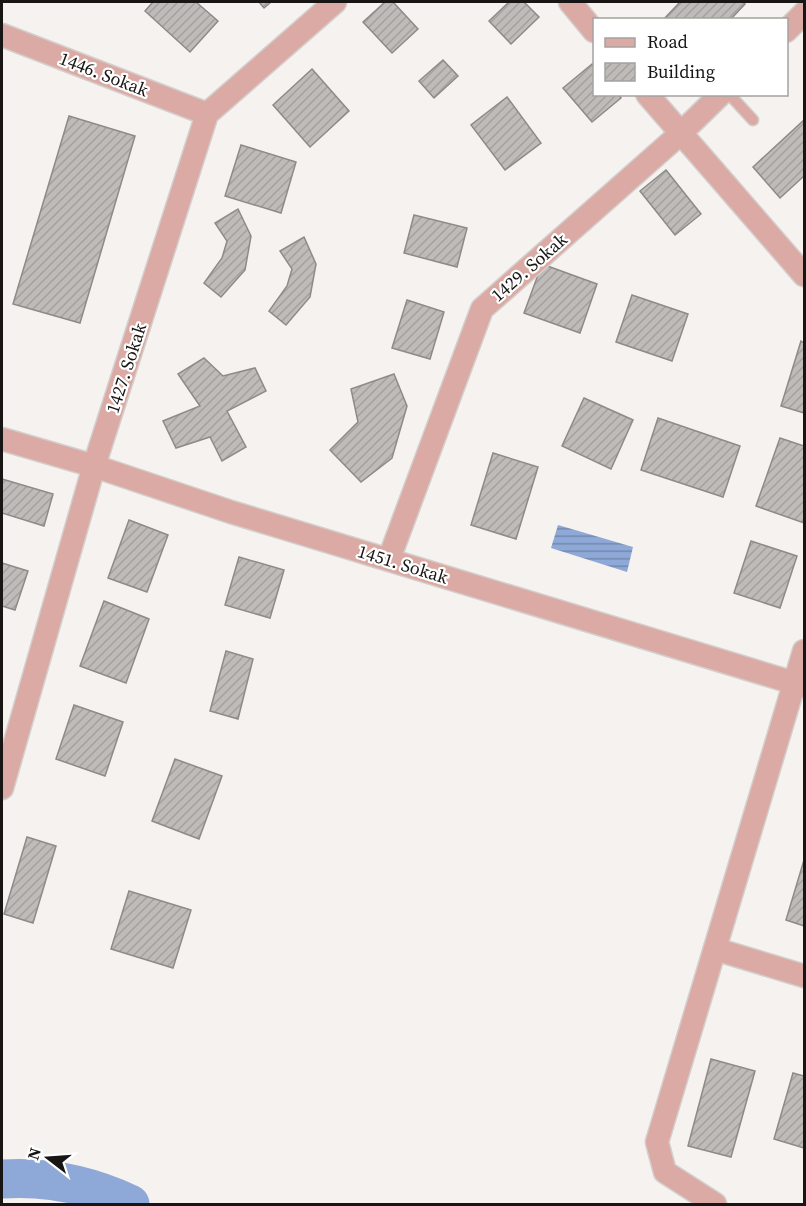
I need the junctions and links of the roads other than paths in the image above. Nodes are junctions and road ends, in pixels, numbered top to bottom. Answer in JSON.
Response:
{"nodes":[{"id":1,"x":335,"y":2,"type":"edge"},
{"id":2,"x":570,"y":2,"type":"edge"},
{"id":3,"x":804,"y":13,"type":"edge"},
{"id":4,"x":788,"y":29,"type":"edge"},
{"id":5,"x":593,"y":30,"type":"edge"},
{"id":6,"x":2,"y":35,"type":"edge"},
{"id":7,"x":649,"y":96,"type":"edge"},
{"id":8,"x":719,"y":96,"type":"edge"},
{"id":9,"x":731,"y":96,"type":"edge"},
{"id":10,"x":207,"y":114,"type":"junction"},
{"id":11,"x":753,"y":120,"type":"dead end"},
{"id":12,"x":680,"y":134,"type":"junction"},
{"id":13,"x":804,"y":275,"type":"edge"},
{"id":14,"x":2,"y":439,"type":"edge"},
{"id":15,"x":94,"y":466,"type":"junction"},
{"id":16,"x":389,"y":559,"type":"junction"},
{"id":17,"x":804,"y":651,"type":"edge"},
{"id":18,"x":800,"y":684,"type":"edge"},
{"id":19,"x":2,"y":788,"type":"edge"},
{"id":20,"x":715,"y":949,"type":"junction"},
{"id":21,"x":804,"y":976,"type":"edge"},
{"id":22,"x":715,"y":1204,"type":"edge"}],
"edges":[{"from":1,"to":10,"type":"street"},
{"from":2,"to":5,"type":"street"},
{"from":3,"to":4,"type":"street"},
{"from":6,"to":10,"type":"street","name":"1446. Sokak"},
{"from":7,"to":12,"type":"street"},
{"from":8,"to":12,"type":"street","name":"1429. Sokak"},
{"from":9,"to":11,"type":"lane"},
{"from":10,"to":15,"type":"street","name":"1427. Sokak"},
{"from":12,"to":13,"type":"street"},
{"from":12,"to":16,"type":"street","name":"1429. Sokak"},
{"from":14,"to":15,"type":"street","name":"1451. Sokak"},
{"from":15,"to":16,"type":"street","name":"1451. Sokak"},
{"from":15,"to":19,"type":"street","name":"1427. Sokak"},
{"from":16,"to":18,"type":"street","name":"1451. Sokak"},
{"from":17,"to":18,"type":"street"},
{"from":18,"to":20,"type":"street"},
{"from":20,"to":21,"type":"street"},
{"from":20,"to":22,"type":"street"}]}
